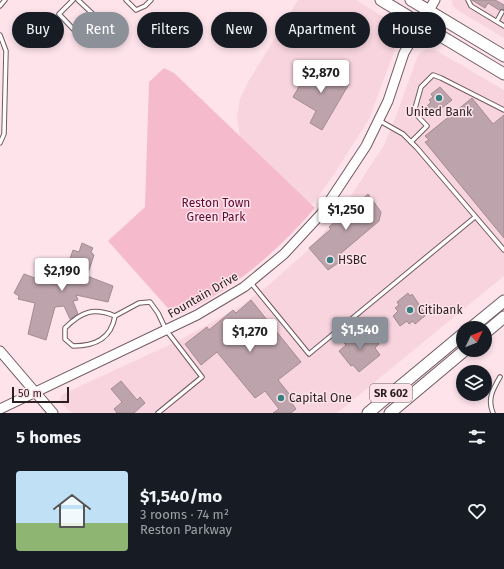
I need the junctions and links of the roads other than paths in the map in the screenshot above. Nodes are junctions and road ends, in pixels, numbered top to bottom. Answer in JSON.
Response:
{"nodes":[{"id":1,"x":5,"y":0,"type":"edge"},
{"id":2,"x":73,"y":0,"type":"edge"},
{"id":3,"x":78,"y":0,"type":"edge"},
{"id":4,"x":126,"y":0,"type":"edge"},
{"id":5,"x":151,"y":0,"type":"edge"},
{"id":6,"x":381,"y":0,"type":"edge"},
{"id":7,"x":411,"y":0,"type":"edge"},
{"id":8,"x":435,"y":0,"type":"edge"},
{"id":9,"x":468,"y":0,"type":"edge"},
{"id":10,"x":0,"y":6,"type":"edge"},
{"id":11,"x":429,"y":10,"type":"junction"},
{"id":12,"x":401,"y":12,"type":"edge"},
{"id":13,"x":502,"y":12,"type":"dead end"},
{"id":14,"x":497,"y":22,"type":"junction"},
{"id":15,"x":504,"y":26,"type":"edge"},
{"id":16,"x":0,"y":35,"type":"edge"},
{"id":17,"x":446,"y":39,"type":"edge"},
{"id":18,"x":407,"y":48,"type":"edge"},
{"id":19,"x":504,"y":56,"type":"edge"},
{"id":20,"x":504,"y":74,"type":"edge"},
{"id":21,"x":504,"y":110,"type":"edge"},
{"id":22,"x":380,"y":121,"type":"junction"},
{"id":23,"x":411,"y":142,"type":"junction"},
{"id":24,"x":0,"y":143,"type":"edge"},
{"id":25,"x":475,"y":217,"type":"junction"},
{"id":26,"x":504,"y":250,"type":"edge"},
{"id":27,"x":250,"y":282,"type":"junction"},
{"id":28,"x":504,"y":300,"type":"edge"},
{"id":29,"x":115,"y":316,"type":"junction"},
{"id":30,"x":504,"y":317,"type":"edge"},
{"id":31,"x":479,"y":321,"type":"edge"},
{"id":32,"x":492,"y":327,"type":"edge"},
{"id":33,"x":166,"y":330,"type":"junction"},
{"id":34,"x":456,"y":340,"type":"edge"},
{"id":35,"x":0,"y":351,"type":"edge"},
{"id":36,"x":457,"y":357,"type":"edge"},
{"id":37,"x":500,"y":377,"type":"dead end"},
{"id":38,"x":35,"y":393,"type":"junction"},
{"id":39,"x":0,"y":409,"type":"edge"},
{"id":40,"x":53,"y":413,"type":"edge"},
{"id":41,"x":158,"y":413,"type":"edge"},
{"id":42,"x":368,"y":413,"type":"edge"},
{"id":43,"x":390,"y":413,"type":"edge"},
{"id":44,"x":493,"y":413,"type":"edge"}],
"edges":[{"from":1,"to":10,"type":"lane"},
{"from":2,"to":3,"type":"lane"},
{"from":4,"to":5,"type":"lane"},
{"from":6,"to":12,"type":"main road"},
{"from":7,"to":11,"type":"main road"},
{"from":8,"to":11,"type":"street","name":"Fountain Drive"},
{"from":9,"to":14,"type":"lane"},
{"from":11,"to":19,"type":"main road"},
{"from":13,"to":14,"type":"lane"},
{"from":14,"to":15,"type":"lane"},
{"from":16,"to":24,"type":"lane"},
{"from":17,"to":20,"type":"main road"},
{"from":18,"to":22,"type":"street","name":"Fountain Drive"},
{"from":21,"to":23,"type":"lane"},
{"from":22,"to":23,"type":"lane"},
{"from":22,"to":27,"type":"street","name":"Fountain Drive"},
{"from":23,"to":25,"type":"lane"},
{"from":25,"to":26,"type":"lane"},
{"from":25,"to":27,"type":"lane"},
{"from":27,"to":33,"type":"street","name":"Fountain Drive"},
{"from":28,"to":31,"type":"main road"},
{"from":29,"to":29,"type":"lane"},
{"from":29,"to":33,"type":"lane"},
{"from":30,"to":32,"type":"main road"},
{"from":33,"to":38,"type":"street","name":"Fountain Drive"},
{"from":33,"to":41,"type":"lane"},
{"from":34,"to":42,"type":"main road","number":"SR 602"},
{"from":35,"to":38,"type":"street"},
{"from":36,"to":43,"type":"main road","number":"SR 602"},
{"from":37,"to":44,"type":"lane"},
{"from":38,"to":39,"type":"street","name":"Fountain Drive"},
{"from":38,"to":40,"type":"street"}]}
